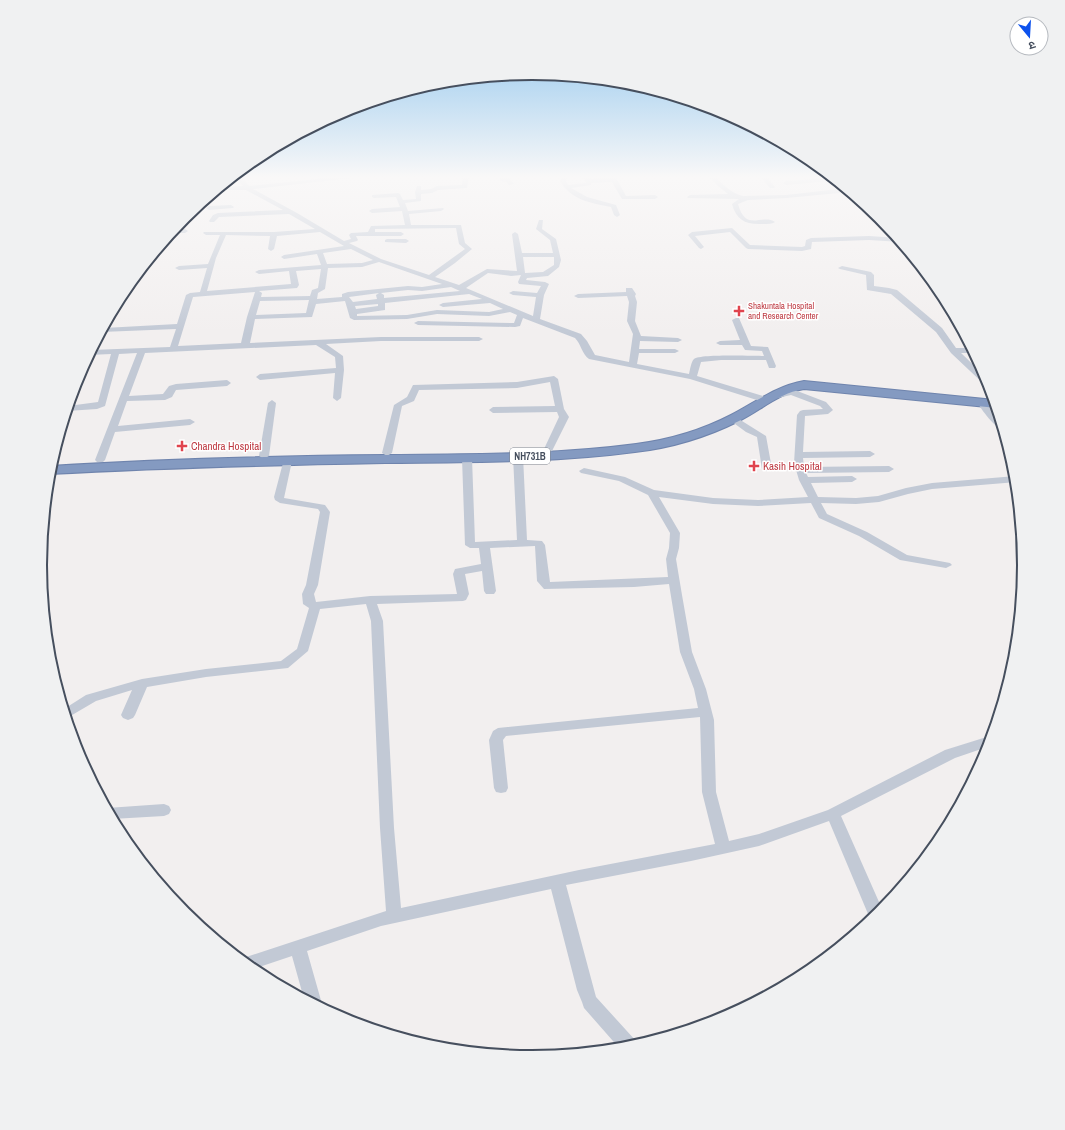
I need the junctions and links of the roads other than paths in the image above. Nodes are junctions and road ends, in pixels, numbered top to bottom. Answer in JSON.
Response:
{"nodes":[{"id":1,"x":372,"y":229,"type":"edge"},
{"id":2,"x":459,"y":229,"type":"edge"},
{"id":3,"x":539,"y":229,"type":"edge"},
{"id":4,"x":321,"y":230,"type":"joint"},
{"id":5,"x":180,"y":231,"type":"edge"},
{"id":6,"x":185,"y":231,"type":"dead end"},
{"id":7,"x":206,"y":233,"type":"dead end"},
{"id":8,"x":224,"y":233,"type":"junction"},
{"id":9,"x":274,"y":234,"type":"junction"},
{"id":10,"x":371,"y":234,"type":"junction"},
{"id":11,"x":401,"y":234,"type":"dead end"},
{"id":12,"x":515,"y":234,"type":"dead end"},
{"id":13,"x":893,"y":240,"type":"edge"},
{"id":14,"x":406,"y":242,"type":"dead end"},
{"id":15,"x":353,"y":244,"type":"junction"},
{"id":16,"x":701,"y":247,"type":"dead end"},
{"id":17,"x":272,"y":249,"type":"dead end"},
{"id":18,"x":319,"y":252,"type":"junction"},
{"id":19,"x":519,"y":255,"type":"junction"},
{"id":20,"x":556,"y":255,"type":"junction"},
{"id":21,"x":284,"y":257,"type":"dead end"},
{"id":22,"x":379,"y":260,"type":"junction"},
{"id":23,"x":211,"y":266,"type":"junction"},
{"id":24,"x":325,"y":267,"type":"junction"},
{"id":25,"x":179,"y":268,"type":"dead end"},
{"id":26,"x":842,"y":268,"type":"dead end"},
{"id":27,"x":292,"y":269,"type":"junction"},
{"id":28,"x":259,"y":272,"type":"dead end"},
{"id":29,"x":523,"y":275,"type":"junction"},
{"id":30,"x":429,"y":278,"type":"junction"},
{"id":31,"x":456,"y":287,"type":"junction"},
{"id":32,"x":401,"y":289,"type":"junction"},
{"id":33,"x":258,"y":290,"type":"junction"},
{"id":34,"x":378,"y":291,"type":"junction"},
{"id":35,"x":471,"y":292,"type":"junction"},
{"id":36,"x":513,"y":293,"type":"dead end"},
{"id":37,"x":203,"y":294,"type":"junction"},
{"id":38,"x":540,"y":296,"type":"junction"},
{"id":39,"x":578,"y":296,"type":"dead end"},
{"id":40,"x":256,"y":299,"type":"junction"},
{"id":41,"x":313,"y":300,"type":"junction"},
{"id":42,"x":381,"y":301,"type":"junction"},
{"id":43,"x":490,"y":301,"type":"junction"},
{"id":44,"x":350,"y":305,"type":"junction"},
{"id":45,"x":443,"y":305,"type":"dead end"},
{"id":46,"x":405,"y":308,"type":"junction"},
{"id":47,"x":509,"y":310,"type":"junction"},
{"id":48,"x":521,"y":314,"type":"junction"},
{"id":49,"x":251,"y":317,"type":"junction"},
{"id":50,"x":418,"y":319,"type":"junction"},
{"id":51,"x":536,"y":320,"type":"junction"},
{"id":52,"x":736,"y":320,"type":"dead end"},
{"id":53,"x":179,"y":326,"type":"junction"},
{"id":54,"x":108,"y":330,"type":"edge"},
{"id":55,"x":415,"y":338,"type":"junction"},
{"id":56,"x":637,"y":338,"type":"junction"},
{"id":57,"x":479,"y":339,"type":"dead end"},
{"id":58,"x":678,"y":340,"type":"dead end"},
{"id":59,"x":316,"y":342,"type":"junction"},
{"id":60,"x":745,"y":342,"type":"junction"},
{"id":61,"x":720,"y":343,"type":"dead end"},
{"id":62,"x":245,"y":345,"type":"junction"},
{"id":63,"x":173,"y":349,"type":"junction"},
{"id":64,"x":142,"y":350,"type":"junction"},
{"id":65,"x":954,"y":350,"type":"junction"},
{"id":66,"x":636,"y":351,"type":"junction"},
{"id":67,"x":675,"y":351,"type":"dead end"},
{"id":68,"x":968,"y":351,"type":"edge"},
{"id":69,"x":116,"y":352,"type":"junction"},
{"id":70,"x":96,"y":353,"type":"edge"},
{"id":71,"x":633,"y":365,"type":"junction"},
{"id":72,"x":340,"y":370,"type":"junction"},
{"id":73,"x":979,"y":375,"type":"edge"},
{"id":74,"x":260,"y":377,"type":"dead end"},
{"id":75,"x":692,"y":377,"type":"junction"},
{"id":76,"x":227,"y":383,"type":"dead end"},
{"id":77,"x":777,"y":395,"type":"junction"},
{"id":78,"x":337,"y":398,"type":"dead end"},
{"id":79,"x":760,"y":398,"type":"junction"},
{"id":80,"x":123,"y":399,"type":"junction"},
{"id":81,"x":989,"y":400,"type":"edge"},
{"id":82,"x":989,"y":400,"type":"edge"},
{"id":83,"x":272,"y":403,"type":"dead end"},
{"id":84,"x":990,"y":404,"type":"edge"},
{"id":85,"x":73,"y":408,"type":"edge"},
{"id":86,"x":560,"y":409,"type":"junction"},
{"id":87,"x":493,"y":410,"type":"dead end"},
{"id":88,"x":734,"y":419,"type":"junction"},
{"id":89,"x":995,"y":419,"type":"edge"},
{"id":90,"x":190,"y":422,"type":"dead end"},
{"id":91,"x":113,"y":428,"type":"junction"},
{"id":92,"x":549,"y":449,"type":"junction"},
{"id":93,"x":387,"y":453,"type":"junction"},
{"id":94,"x":870,"y":454,"type":"dead end"},
{"id":95,"x":799,"y":455,"type":"junction"},
{"id":96,"x":264,"y":456,"type":"junction"},
{"id":97,"x":518,"y":456,"type":"junction"},
{"id":98,"x":466,"y":458,"type":"junction"},
{"id":99,"x":100,"y":460,"type":"junction"},
{"id":100,"x":287,"y":460,"type":"junction"},
{"id":101,"x":58,"y":463,"type":"edge"},
{"id":102,"x":767,"y":469,"type":"dead end"},
{"id":103,"x":56,"y":470,"type":"edge"},
{"id":104,"x":800,"y":470,"type":"junction"},
{"id":105,"x":889,"y":470,"type":"dead end"},
{"id":106,"x":584,"y":471,"type":"dead end"},
{"id":107,"x":852,"y":479,"type":"dead end"},
{"id":108,"x":1010,"y":479,"type":"edge"},
{"id":109,"x":804,"y":480,"type":"junction"},
{"id":110,"x":652,"y":493,"type":"junction"},
{"id":111,"x":815,"y":500,"type":"junction"},
{"id":112,"x":522,"y":543,"type":"junction"},
{"id":113,"x":484,"y":544,"type":"junction"},
{"id":114,"x":946,"y":565,"type":"dead end"},
{"id":115,"x":487,"y":567,"type":"junction"},
{"id":116,"x":675,"y":580,"type":"junction"},
{"id":117,"x":490,"y":591,"type":"dead end"},
{"id":118,"x":370,"y":600,"type":"junction"},
{"id":119,"x":315,"y":606,"type":"junction"},
{"id":120,"x":142,"y":683,"type":"junction"},
{"id":121,"x":70,"y":711,"type":"edge"},
{"id":122,"x":705,"y":712,"type":"junction"},
{"id":123,"x":128,"y":716,"type":"dead end"},
{"id":124,"x":984,"y":743,"type":"edge"},
{"id":125,"x":501,"y":788,"type":"dead end"},
{"id":126,"x":164,"y":810,"type":"dead end"},
{"id":127,"x":115,"y":813,"type":"edge"},
{"id":128,"x":833,"y":814,"type":"junction"},
{"id":129,"x":723,"y":848,"type":"junction"},
{"id":130,"x":557,"y":881,"type":"junction"},
{"id":131,"x":875,"y":909,"type":"edge"},
{"id":132,"x":394,"y":916,"type":"junction"},
{"id":133,"x":298,"y":947,"type":"junction"},
{"id":134,"x":253,"y":962,"type":"edge"},
{"id":135,"x":312,"y":997,"type":"edge"},
{"id":136,"x":624,"y":1041,"type":"edge"}],
"edges":[{"from":1,"to":10,"type":"street"},
{"from":2,"to":30,"type":"street"},
{"from":3,"to":20,"type":"street"},
{"from":4,"to":9,"type":"street"},
{"from":4,"to":15,"type":"street"},
{"from":5,"to":6,"type":"street"},
{"from":7,"to":8,"type":"street"},
{"from":8,"to":9,"type":"street"},
{"from":8,"to":23,"type":"street"},
{"from":9,"to":17,"type":"street"},
{"from":10,"to":11,"type":"street"},
{"from":10,"to":15,"type":"street"},
{"from":12,"to":19,"type":"street"},
{"from":13,"to":16,"type":"street"},
{"from":14,"to":15,"type":"street"},
{"from":15,"to":18,"type":"street"},
{"from":15,"to":22,"type":"street"},
{"from":18,"to":21,"type":"street"},
{"from":18,"to":24,"type":"street"},
{"from":19,"to":20,"type":"street"},
{"from":19,"to":29,"type":"street"},
{"from":20,"to":29,"type":"street"},
{"from":22,"to":24,"type":"street"},
{"from":22,"to":30,"type":"street"},
{"from":23,"to":25,"type":"street"},
{"from":23,"to":37,"type":"street"},
{"from":24,"to":27,"type":"street"},
{"from":24,"to":41,"type":"street"},
{"from":26,"to":65,"type":"street"},
{"from":27,"to":28,"type":"street"},
{"from":27,"to":33,"type":"street"},
{"from":29,"to":31,"type":"street"},
{"from":29,"to":38,"type":"street"},
{"from":30,"to":31,"type":"street"},
{"from":31,"to":32,"type":"street"},
{"from":31,"to":35,"type":"street"},
{"from":32,"to":34,"type":"street"},
{"from":32,"to":46,"type":"street"},
{"from":33,"to":37,"type":"street"},
{"from":33,"to":40,"type":"street"},
{"from":34,"to":42,"type":"street"},
{"from":34,"to":44,"type":"street"},
{"from":35,"to":43,"type":"street"},
{"from":35,"to":46,"type":"street"},
{"from":36,"to":38,"type":"street"},
{"from":37,"to":53,"type":"street"},
{"from":38,"to":51,"type":"street"},
{"from":39,"to":56,"type":"street"},
{"from":40,"to":41,"type":"street"},
{"from":40,"to":49,"type":"street"},
{"from":41,"to":44,"type":"street"},
{"from":41,"to":49,"type":"street"},
{"from":42,"to":44,"type":"street"},
{"from":42,"to":46,"type":"street"},
{"from":43,"to":45,"type":"street"},
{"from":43,"to":47,"type":"street"},
{"from":44,"to":46,"type":"street"},
{"from":46,"to":50,"type":"street"},
{"from":47,"to":48,"type":"street"},
{"from":47,"to":50,"type":"street"},
{"from":48,"to":50,"type":"street"},
{"from":48,"to":51,"type":"street"},
{"from":49,"to":62,"type":"street"},
{"from":50,"to":55,"type":"street"},
{"from":51,"to":71,"type":"street"},
{"from":52,"to":60,"type":"street"},
{"from":53,"to":54,"type":"street"},
{"from":53,"to":63,"type":"street"},
{"from":55,"to":57,"type":"street"},
{"from":55,"to":59,"type":"street"},
{"from":56,"to":58,"type":"street"},
{"from":56,"to":66,"type":"street"},
{"from":59,"to":62,"type":"street"},
{"from":59,"to":72,"type":"street"},
{"from":60,"to":61,"type":"street"},
{"from":60,"to":75,"type":"street"},
{"from":62,"to":63,"type":"street"},
{"from":63,"to":64,"type":"street"},
{"from":64,"to":69,"type":"street"},
{"from":64,"to":80,"type":"street"},
{"from":65,"to":68,"type":"street"},
{"from":65,"to":73,"type":"street"},
{"from":66,"to":67,"type":"street"},
{"from":66,"to":71,"type":"street"},
{"from":69,"to":70,"type":"street"},
{"from":69,"to":85,"type":"street"},
{"from":71,"to":75,"type":"street"},
{"from":72,"to":74,"type":"street"},
{"from":72,"to":78,"type":"street"},
{"from":75,"to":79,"type":"street"},
{"from":76,"to":80,"type":"street"},
{"from":77,"to":82,"type":"highway","number":"NH731B"},
{"from":77,"to":88,"type":"highway","number":"NH731B"},
{"from":77,"to":95,"type":"street"},
{"from":79,"to":81,"type":"highway"},
{"from":79,"to":92,"type":"highway"},
{"from":80,"to":91,"type":"street"},
{"from":83,"to":96,"type":"street"},
{"from":84,"to":89,"type":"street"},
{"from":86,"to":87,"type":"street"},
{"from":86,"to":92,"type":"street"},
{"from":86,"to":93,"type":"street"},
{"from":88,"to":97,"type":"highway","number":"NH731B"},
{"from":88,"to":102,"type":"street"},
{"from":90,"to":91,"type":"street"},
{"from":91,"to":99,"type":"street"},
{"from":92,"to":93,"type":"highway"},
{"from":93,"to":96,"type":"highway"},
{"from":94,"to":95,"type":"street"},
{"from":95,"to":104,"type":"street"},
{"from":96,"to":99,"type":"highway"},
{"from":97,"to":98,"type":"highway","number":"NH731B"},
{"from":97,"to":112,"type":"street"},
{"from":98,"to":100,"type":"highway","number":"NH731B"},
{"from":98,"to":113,"type":"street"},
{"from":99,"to":101,"type":"highway"},
{"from":100,"to":103,"type":"highway","number":"NH731B"},
{"from":100,"to":119,"type":"street"},
{"from":104,"to":105,"type":"street"},
{"from":104,"to":109,"type":"street"},
{"from":106,"to":110,"type":"street"},
{"from":107,"to":109,"type":"street"},
{"from":108,"to":111,"type":"street"},
{"from":109,"to":111,"type":"street"},
{"from":110,"to":111,"type":"street"},
{"from":110,"to":116,"type":"street"},
{"from":111,"to":114,"type":"street"},
{"from":112,"to":113,"type":"street"},
{"from":112,"to":116,"type":"street"},
{"from":113,"to":115,"type":"street"},
{"from":115,"to":117,"type":"street"},
{"from":115,"to":118,"type":"street"},
{"from":116,"to":122,"type":"street"},
{"from":118,"to":119,"type":"street"},
{"from":118,"to":132,"type":"street"},
{"from":119,"to":120,"type":"street"},
{"from":120,"to":121,"type":"street"},
{"from":120,"to":123,"type":"street"},
{"from":122,"to":125,"type":"street"},
{"from":122,"to":129,"type":"street"},
{"from":124,"to":128,"type":"street"},
{"from":126,"to":127,"type":"street"},
{"from":128,"to":129,"type":"street"},
{"from":128,"to":131,"type":"street"},
{"from":129,"to":130,"type":"street"},
{"from":130,"to":132,"type":"street"},
{"from":130,"to":136,"type":"street"},
{"from":132,"to":133,"type":"street"},
{"from":133,"to":134,"type":"street"},
{"from":133,"to":135,"type":"street"}]}
